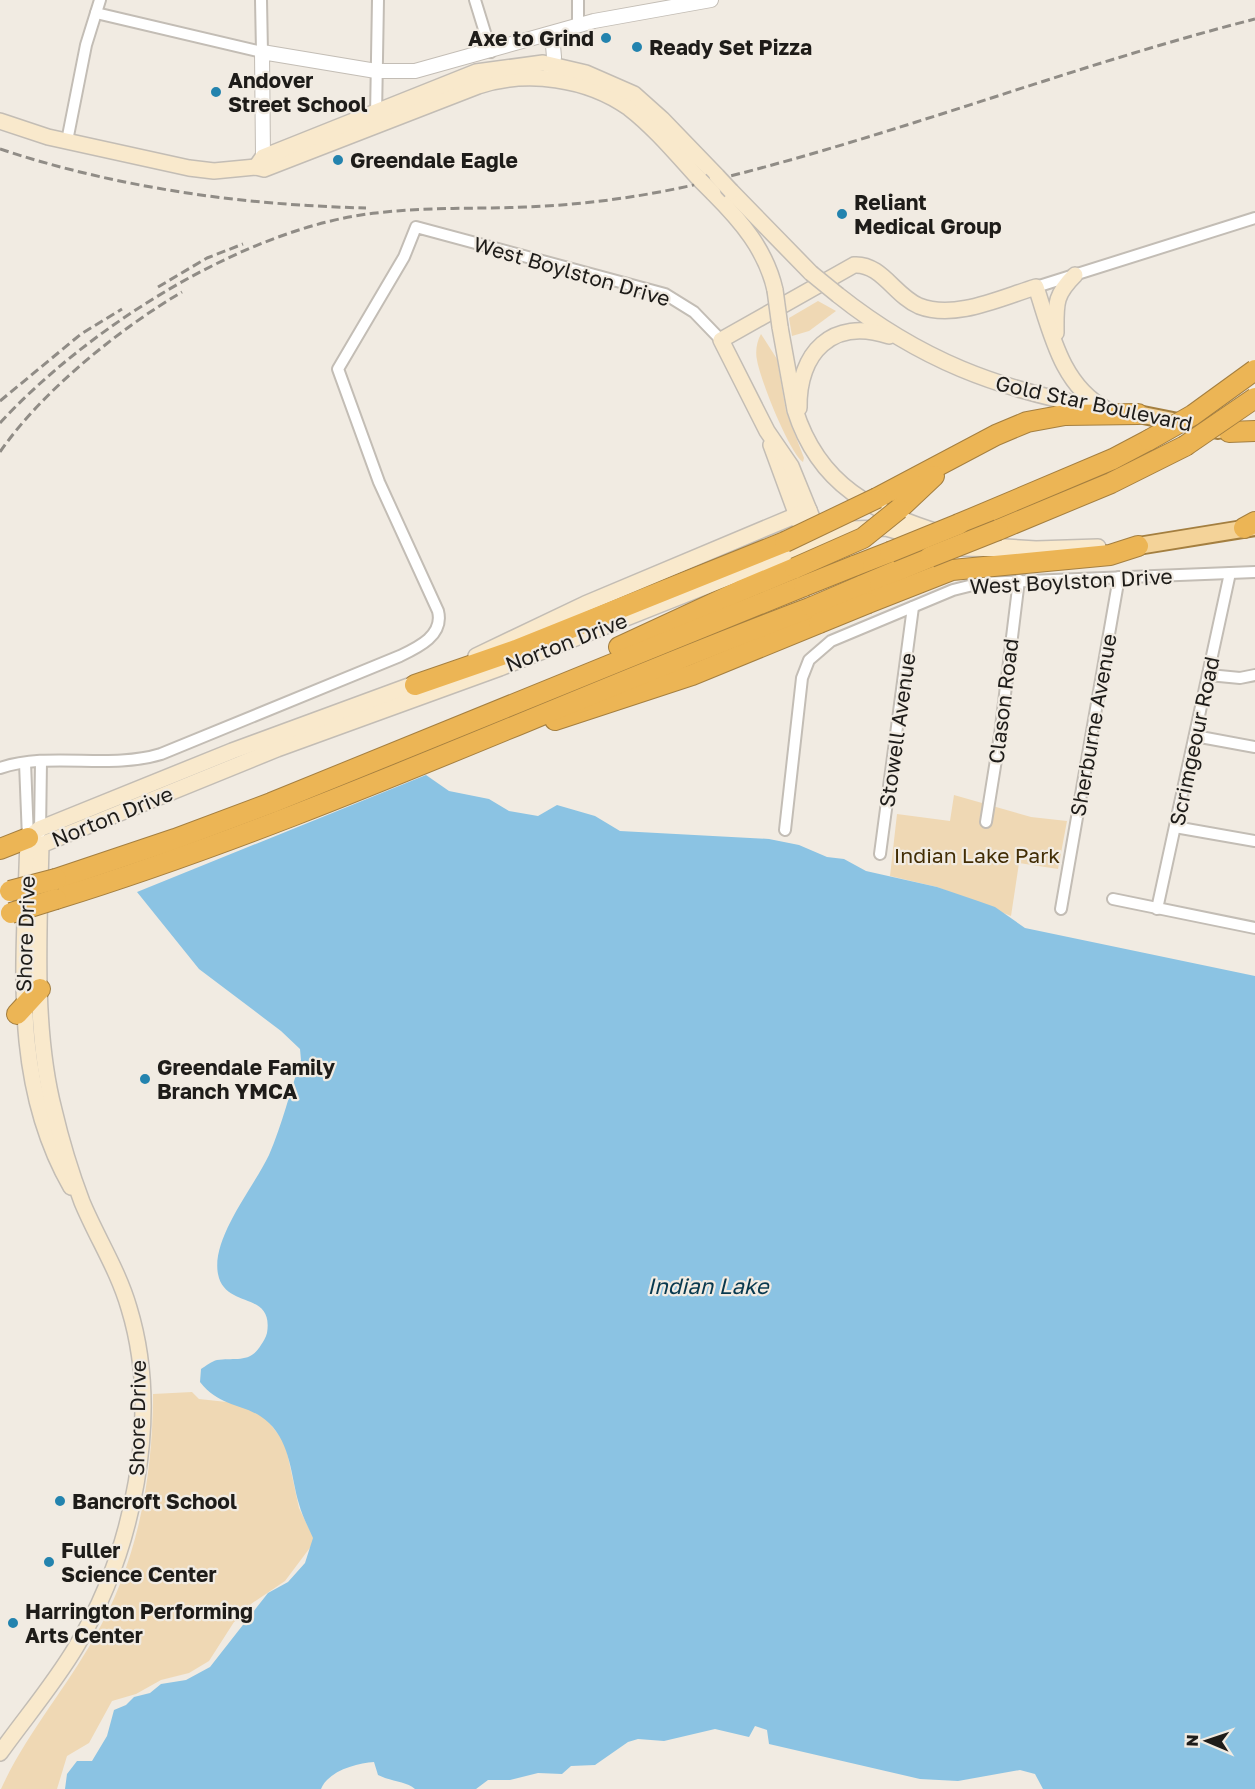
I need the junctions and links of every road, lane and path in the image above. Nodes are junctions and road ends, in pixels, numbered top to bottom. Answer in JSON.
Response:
{"nodes":[{"id":1,"x":100,"y":0,"type":"edge"},
{"id":2,"x":261,"y":0,"type":"edge"},
{"id":3,"x":378,"y":0,"type":"edge"},
{"id":4,"x":475,"y":0,"type":"edge"},
{"id":5,"x":578,"y":0,"type":"edge"},
{"id":6,"x":711,"y":0,"type":"edge"},
{"id":7,"x":96,"y":13,"type":"junction"},
{"id":8,"x":578,"y":26,"type":"junction"},
{"id":9,"x":552,"y":34,"type":"junction"},
{"id":10,"x":262,"y":52,"type":"junction"},
{"id":11,"x":491,"y":52,"type":"junction"},
{"id":12,"x":376,"y":71,"type":"junction"},
{"id":13,"x":551,"y":71,"type":"junction"},
{"id":14,"x":376,"y":118,"type":"junction"},
{"id":15,"x":0,"y":121,"type":"edge"},
{"id":16,"x":67,"y":141,"type":"junction"},
{"id":17,"x":260,"y":162,"type":"junction"},
{"id":18,"x":1255,"y":218,"type":"edge"},
{"id":19,"x":416,"y":227,"type":"joint"},
{"id":20,"x":1075,"y":275,"type":"junction"},
{"id":21,"x":1036,"y":287,"type":"junction"},
{"id":22,"x":722,"y":339,"type":"junction"},
{"id":23,"x":903,"y":340,"type":"junction"},
{"id":24,"x":1057,"y":348,"type":"junction"},
{"id":25,"x":1255,"y":370,"type":"edge"},
{"id":26,"x":1255,"y":398,"type":"edge"},
{"id":27,"x":1106,"y":409,"type":"junction"},
{"id":28,"x":1138,"y":414,"type":"junction"},
{"id":29,"x":798,"y":422,"type":"junction"},
{"id":30,"x":1229,"y":432,"type":"joint"},
{"id":31,"x":1255,"y":433,"type":"edge"},
{"id":32,"x":996,"y":435,"type":"junction"},
{"id":33,"x":803,"y":513,"type":"junction"},
{"id":34,"x":1251,"y":525,"type":"edge"},
{"id":35,"x":815,"y":545,"type":"junction"},
{"id":36,"x":1138,"y":546,"type":"junction"},
{"id":37,"x":1015,"y":549,"type":"junction"},
{"id":38,"x":1255,"y":572,"type":"edge"},
{"id":39,"x":1230,"y":573,"type":"junction"},
{"id":40,"x":1119,"y":577,"type":"junction"},
{"id":41,"x":1019,"y":580,"type":"junction"},
{"id":42,"x":865,"y":594,"type":"junction"},
{"id":43,"x":914,"y":607,"type":"junction"},
{"id":44,"x":858,"y":629,"type":"junction"},
{"id":45,"x":844,"y":635,"type":"junction"},
{"id":46,"x":1209,"y":675,"type":"junction"},
{"id":47,"x":1255,"y":675,"type":"edge"},
{"id":48,"x":415,"y":685,"type":"junction"},
{"id":49,"x":459,"y":726,"type":"junction"},
{"id":50,"x":1195,"y":736,"type":"junction"},
{"id":51,"x":1255,"y":747,"type":"edge"},
{"id":52,"x":41,"y":762,"type":"junction"},
{"id":53,"x":26,"y":763,"type":"junction"},
{"id":54,"x":0,"y":768,"type":"edge"},
{"id":55,"x":986,"y":822,"type":"dead end"},
{"id":56,"x":1175,"y":827,"type":"junction"},
{"id":57,"x":785,"y":830,"type":"dead end"},
{"id":58,"x":36,"y":837,"type":"junction"},
{"id":59,"x":1255,"y":842,"type":"edge"},
{"id":60,"x":0,"y":849,"type":"edge"},
{"id":61,"x":880,"y":854,"type":"dead end"},
{"id":62,"x":5,"y":893,"type":"edge"},
{"id":63,"x":1113,"y":899,"type":"dead end"},
{"id":64,"x":1061,"y":909,"type":"dead end"},
{"id":65,"x":1157,"y":909,"type":"junction"},
{"id":66,"x":5,"y":914,"type":"edge"},
{"id":67,"x":1255,"y":928,"type":"edge"},
{"id":68,"x":40,"y":989,"type":"junction"},
{"id":69,"x":16,"y":1014,"type":"edge"},
{"id":70,"x":82,"y":1201,"type":"junction"},
{"id":71,"x":0,"y":1753,"type":"edge"}],
"edges":[{"from":1,"to":7,"type":"street"},
{"from":2,"to":10,"type":"street"},
{"from":3,"to":12,"type":"street"},
{"from":4,"to":11,"type":"street"},
{"from":5,"to":8,"type":"street"},
{"from":6,"to":8,"type":"street"},
{"from":7,"to":10,"type":"street"},
{"from":7,"to":16,"type":"street"},
{"from":8,"to":9,"type":"street"},
{"from":9,"to":11,"type":"street"},
{"from":9,"to":13,"type":"street"},
{"from":10,"to":12,"type":"street"},
{"from":10,"to":17,"type":"street"},
{"from":11,"to":12,"type":"street"},
{"from":12,"to":14,"type":"street"},
{"from":13,"to":14,"type":"main road"},
{"from":13,"to":23,"type":"main road","name":"Gold Star Boulevard","bridge":true},
{"from":13,"to":29,"type":"main road","bridge":true},
{"from":14,"to":17,"type":"main road"},
{"from":15,"to":16,"type":"main road"},
{"from":16,"to":17,"type":"main road"},
{"from":18,"to":20,"type":"street"},
{"from":19,"to":22,"type":"street","name":"West Boylston Drive"},
{"from":19,"to":52,"type":"street","name":"Norton Drive"},
{"from":20,"to":21,"type":"street"},
{"from":20,"to":24,"type":"main road"},
{"from":21,"to":22,"type":"main road"},
{"from":21,"to":24,"type":"main road"},
{"from":22,"to":33,"type":"main road","name":"West Boylston Drive"},
{"from":23,"to":27,"type":"main road","name":"Gold Star Boulevard"},
{"from":23,"to":29,"type":"main road"},
{"from":24,"to":27,"type":"main road"},
{"from":25,"to":49,"type":"highway","bridge":true},
{"from":26,"to":42,"type":"highway","bridge":true},
{"from":27,"to":28,"type":"main road","name":"Gold Star Boulevard"},
{"from":28,"to":30,"type":"main road","name":"Gold Star Boulevard"},
{"from":28,"to":32,"type":"highway"},
{"from":29,"to":37,"type":"main road"},
{"from":30,"to":31,"type":"highway"},
{"from":32,"to":48,"type":"highway","bridge":true},
{"from":32,"to":49,"type":"highway","bridge":true},
{"from":33,"to":35,"type":"main road","name":"West Boylston Drive"},
{"from":33,"to":48,"type":"main road","name":"Norton Drive"},
{"from":34,"to":36,"type":"main road"},
{"from":35,"to":37,"type":"main road","name":"Norton Drive"},
{"from":35,"to":44,"type":"street","name":"West Boylston Drive"},
{"from":35,"to":45,"type":"street","name":"West Boylston Drive"},
{"from":35,"to":58,"type":"main road","name":"Norton Drive"},
{"from":36,"to":37,"type":"main road"},
{"from":36,"to":42,"type":"highway"},
{"from":38,"to":39,"type":"street","name":"West Boylston Drive"},
{"from":39,"to":40,"type":"street","name":"West Boylston Drive"},
{"from":39,"to":46,"type":"street","name":"Scrimgeour Road"},
{"from":40,"to":41,"type":"street","name":"West Boylston Drive"},
{"from":40,"to":64,"type":"street","name":"Sherburne Avenue"},
{"from":41,"to":43,"type":"street","name":"West Boylston Drive"},
{"from":41,"to":55,"type":"street","name":"Clason Road"},
{"from":42,"to":66,"type":"highway","bridge":true},
{"from":43,"to":44,"type":"street","name":"West Boylston Drive"},
{"from":43,"to":61,"type":"street","name":"Stowell Avenue"},
{"from":44,"to":45,"type":"street","name":"West Boylston Drive"},
{"from":45,"to":57,"type":"street"},
{"from":46,"to":47,"type":"street"},
{"from":46,"to":50,"type":"street","name":"Scrimgeour Road"},
{"from":48,"to":58,"type":"main road","name":"Norton Drive"},
{"from":49,"to":62,"type":"highway","bridge":true},
{"from":50,"to":51,"type":"street"},
{"from":50,"to":56,"type":"street","name":"Scrimgeour Road"},
{"from":52,"to":53,"type":"street","name":"Norton Drive"},
{"from":52,"to":58,"type":"street","name":"Shore Drive"},
{"from":53,"to":54,"type":"street","name":"Norton Drive"},
{"from":53,"to":58,"type":"street","name":"Shore Drive"},
{"from":56,"to":59,"type":"street"},
{"from":56,"to":65,"type":"street","name":"Scrimgeour Road"},
{"from":58,"to":60,"type":"highway"},
{"from":58,"to":68,"type":"main road","name":"Shore Drive"},
{"from":58,"to":69,"type":"main road","name":"Shore Drive"},
{"from":63,"to":65,"type":"street"},
{"from":65,"to":67,"type":"street"},
{"from":68,"to":69,"type":"highway"},
{"from":68,"to":70,"type":"main road","name":"Shore Drive"},
{"from":69,"to":70,"type":"main road","name":"Shore Drive"},
{"from":70,"to":71,"type":"main road","name":"Shore Drive"}]}
